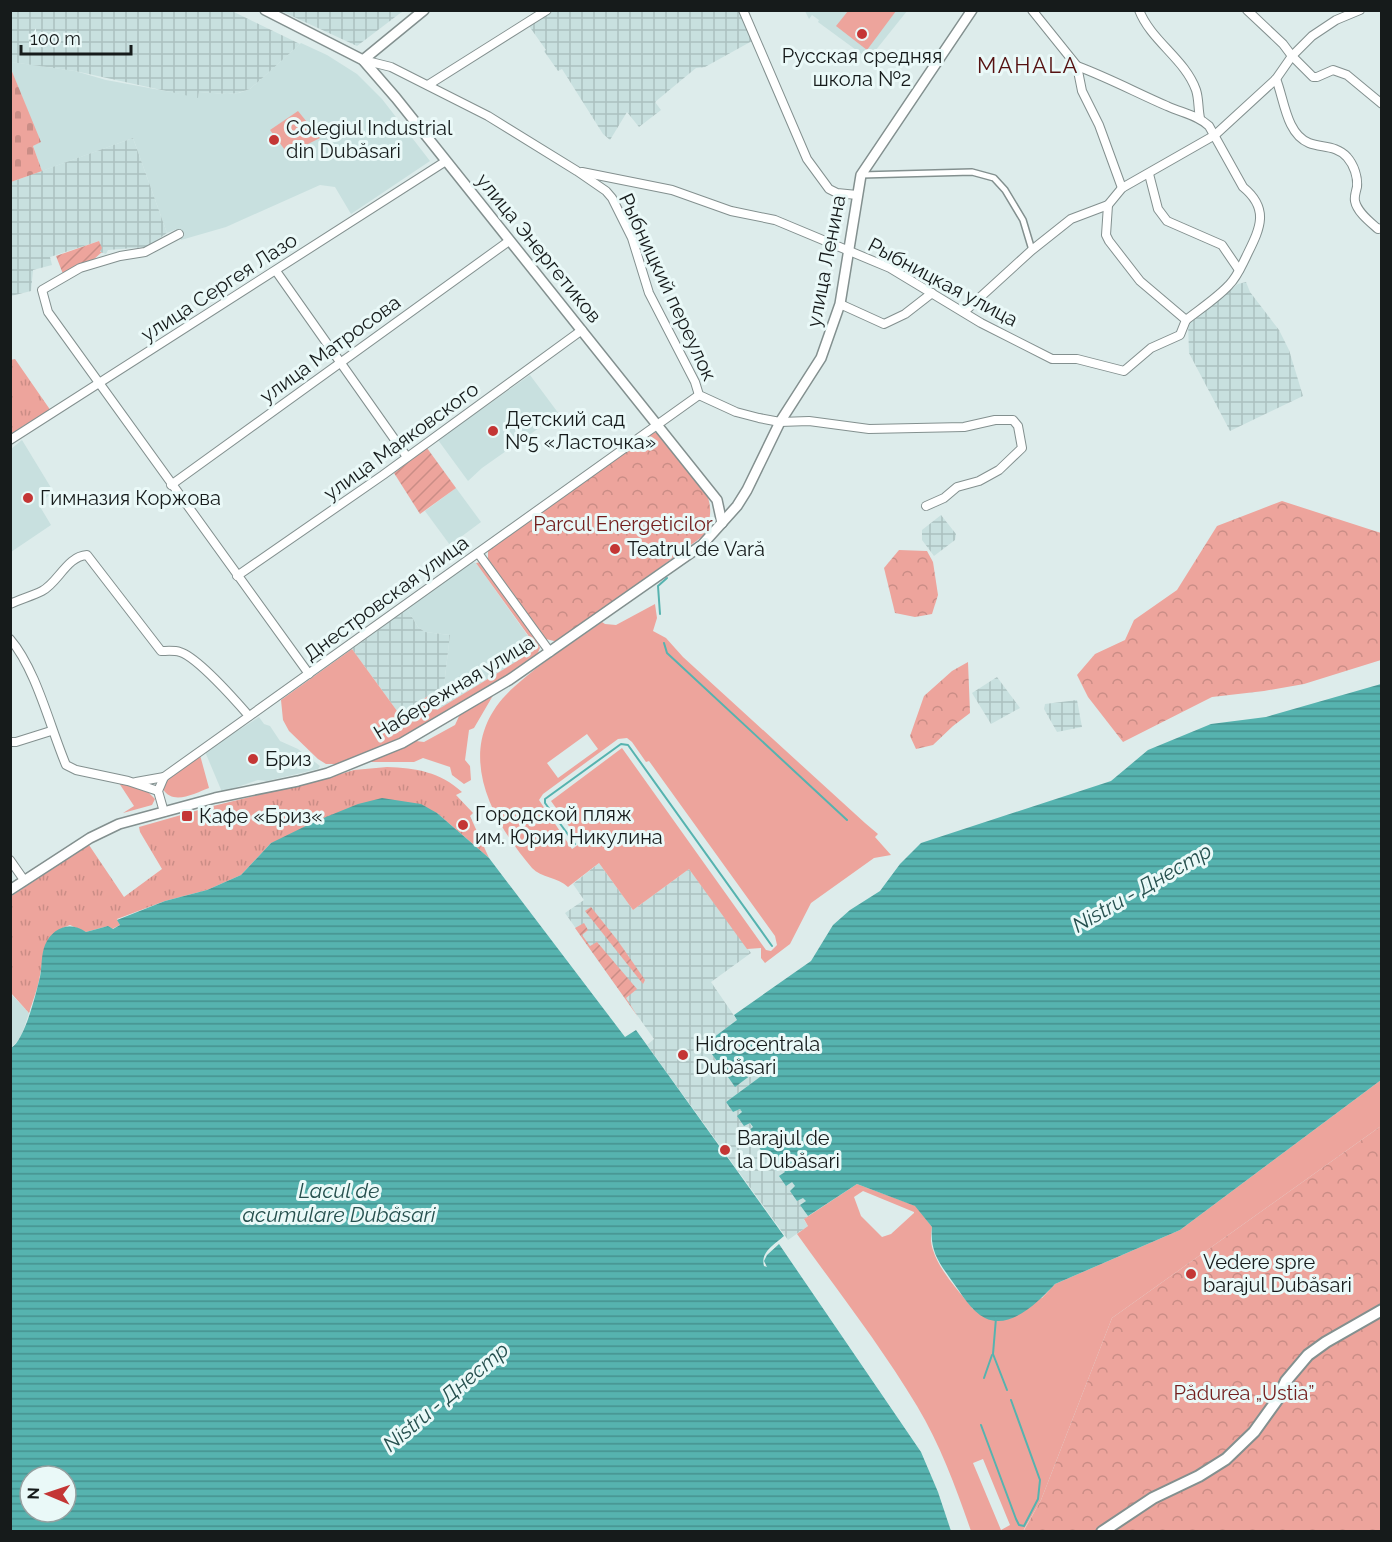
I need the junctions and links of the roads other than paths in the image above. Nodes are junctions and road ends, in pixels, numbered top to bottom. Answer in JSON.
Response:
{"nodes":[{"id":1,"x":265,"y":10,"type":"edge"},
{"id":2,"x":424,"y":10,"type":"edge"},
{"id":3,"x":547,"y":10,"type":"edge"},
{"id":4,"x":743,"y":10,"type":"edge"},
{"id":5,"x":972,"y":10,"type":"edge"},
{"id":6,"x":1032,"y":10,"type":"edge"},
{"id":7,"x":1139,"y":10,"type":"edge"},
{"id":8,"x":1247,"y":10,"type":"edge"},
{"id":9,"x":1360,"y":10,"type":"edge"},
{"id":10,"x":1292,"y":56,"type":"junction"},
{"id":11,"x":363,"y":60,"type":"junction"},
{"id":12,"x":1077,"y":66,"type":"junction"},
{"id":13,"x":1276,"y":79,"type":"junction"},
{"id":14,"x":428,"y":85,"type":"junction"},
{"id":15,"x":1382,"y":104,"type":"edge"},
{"id":16,"x":1200,"y":118,"type":"junction"},
{"id":17,"x":1215,"y":135,"type":"junction"},
{"id":18,"x":446,"y":161,"type":"junction"},
{"id":19,"x":577,"y":171,"type":"junction"},
{"id":20,"x":1149,"y":174,"type":"junction"},
{"id":21,"x":861,"y":175,"type":"junction"},
{"id":22,"x":1122,"y":188,"type":"junction"},
{"id":23,"x":857,"y":195,"type":"junction"},
{"id":24,"x":1108,"y":205,"type":"junction"},
{"id":25,"x":1380,"y":228,"type":"edge"},
{"id":26,"x":179,"y":234,"type":"dead end"},
{"id":27,"x":509,"y":241,"type":"junction"},
{"id":28,"x":1032,"y":250,"type":"junction"},
{"id":29,"x":850,"y":251,"type":"junction"},
{"id":30,"x":1239,"y":270,"type":"junction"},
{"id":31,"x":276,"y":271,"type":"junction"},
{"id":32,"x":932,"y":293,"type":"junction"},
{"id":33,"x":840,"y":304,"type":"junction"},
{"id":34,"x":964,"y":312,"type":"junction"},
{"id":35,"x":1186,"y":320,"type":"junction"},
{"id":36,"x":582,"y":330,"type":"junction"},
{"id":37,"x":341,"y":361,"type":"junction"},
{"id":38,"x":99,"y":384,"type":"junction"},
{"id":39,"x":699,"y":395,"type":"junction"},
{"id":40,"x":780,"y":422,"type":"junction"},
{"id":41,"x":657,"y":424,"type":"junction"},
{"id":42,"x":10,"y":440,"type":"edge"},
{"id":43,"x":407,"y":457,"type":"junction"},
{"id":44,"x":171,"y":485,"type":"junction"},
{"id":45,"x":926,"y":506,"type":"dead end"},
{"id":46,"x":722,"y":523,"type":"junction"},
{"id":47,"x":478,"y":553,"type":"junction"},
{"id":48,"x":237,"y":576,"type":"junction"},
{"id":49,"x":10,"y":604,"type":"edge"},
{"id":50,"x":10,"y":639,"type":"edge"},
{"id":51,"x":550,"y":652,"type":"junction"},
{"id":52,"x":309,"y":674,"type":"junction"},
{"id":53,"x":249,"y":716,"type":"junction"},
{"id":54,"x":51,"y":731,"type":"junction"},
{"id":55,"x":10,"y":742,"type":"edge"},
{"id":56,"x":164,"y":777,"type":"junction"},
{"id":57,"x":133,"y":783,"type":"junction"},
{"id":58,"x":158,"y":791,"type":"junction"},
{"id":59,"x":164,"y":812,"type":"junction"},
{"id":60,"x":10,"y":860,"type":"edge"},
{"id":61,"x":24,"y":880,"type":"junction"},
{"id":62,"x":10,"y":890,"type":"edge"},
{"id":63,"x":1382,"y":1310,"type":"edge"},
{"id":64,"x":1102,"y":1532,"type":"edge"}],
"edges":[{"from":1,"to":11,"type":"street","name":"улица Энергетиков"},
{"from":2,"to":11,"type":"street"},
{"from":3,"to":14,"type":"street"},
{"from":4,"to":23,"type":"street"},
{"from":5,"to":21,"type":"street","name":"улица Ленина"},
{"from":6,"to":12,"type":"street"},
{"from":7,"to":16,"type":"street"},
{"from":8,"to":10,"type":"street"},
{"from":9,"to":10,"type":"street"},
{"from":10,"to":13,"type":"street"},
{"from":10,"to":15,"type":"street"},
{"from":11,"to":14,"type":"street","name":"Рыбницкий переулок"},
{"from":11,"to":18,"type":"street","name":"улица Энергетиков"},
{"from":12,"to":16,"type":"street"},
{"from":12,"to":22,"type":"street"},
{"from":13,"to":17,"type":"street"},
{"from":13,"to":25,"type":"street"},
{"from":14,"to":19,"type":"street","name":"Рыбницкий переулок"},
{"from":16,"to":17,"type":"street"},
{"from":17,"to":20,"type":"street"},
{"from":17,"to":30,"type":"street"},
{"from":18,"to":27,"type":"street","name":"улица Энергетиков"},
{"from":18,"to":31,"type":"street","name":"улица Сергея Лазо"},
{"from":19,"to":29,"type":"street","name":"Рыбницкая улица"},
{"from":19,"to":39,"type":"street","name":"Рыбницкий переулок"},
{"from":20,"to":22,"type":"street"},
{"from":20,"to":30,"type":"street"},
{"from":21,"to":23,"type":"street","name":"улица Ленина"},
{"from":21,"to":28,"type":"street"},
{"from":22,"to":24,"type":"street"},
{"from":23,"to":29,"type":"street","name":"улица Ленина"},
{"from":24,"to":28,"type":"street"},
{"from":24,"to":35,"type":"street"},
{"from":26,"to":38,"type":"street"},
{"from":27,"to":36,"type":"street","name":"улица Энергетиков"},
{"from":27,"to":37,"type":"street","name":"улица Матросова"},
{"from":28,"to":34,"type":"street"},
{"from":29,"to":32,"type":"street","name":"Рыбницкая улица"},
{"from":29,"to":33,"type":"street","name":"улица Ленина"},
{"from":30,"to":35,"type":"street"},
{"from":31,"to":37,"type":"street"},
{"from":31,"to":38,"type":"street","name":"улица Сергея Лазо"},
{"from":32,"to":33,"type":"street"},
{"from":32,"to":34,"type":"street","name":"Рыбницкая улица"},
{"from":33,"to":40,"type":"street","name":"улица Ленина"},
{"from":34,"to":35,"type":"street","name":"Рыбницкая улица"},
{"from":36,"to":41,"type":"street","name":"улица Энергетиков"},
{"from":36,"to":43,"type":"street","name":"улица Маяковского"},
{"from":37,"to":43,"type":"street"},
{"from":37,"to":44,"type":"street","name":"улица Матросова"},
{"from":38,"to":42,"type":"street","name":"улица Сергея Лазо"},
{"from":38,"to":44,"type":"street"},
{"from":39,"to":40,"type":"street","name":"Рыбницкий переулок"},
{"from":39,"to":41,"type":"street","name":"Днестровская улица"},
{"from":40,"to":45,"type":"street","name":"Рыбницкий переулок"},
{"from":40,"to":46,"type":"street","name":"улица Ленина"},
{"from":41,"to":46,"type":"street","name":"улица Энергетиков"},
{"from":41,"to":47,"type":"street","name":"Днестровская улица"},
{"from":43,"to":48,"type":"street","name":"улица Маяковского"},
{"from":44,"to":48,"type":"street"},
{"from":46,"to":51,"type":"street","name":"Набережная улица"},
{"from":47,"to":51,"type":"street"},
{"from":47,"to":52,"type":"street","name":"Днестровская улица"},
{"from":48,"to":52,"type":"street"},
{"from":49,"to":53,"type":"street"},
{"from":50,"to":54,"type":"street"},
{"from":51,"to":59,"type":"street","name":"Набережная улица"},
{"from":52,"to":53,"type":"street","name":"Днестровская улица"},
{"from":53,"to":56,"type":"street","name":"Днестровская улица"},
{"from":54,"to":55,"type":"street"},
{"from":54,"to":57,"type":"street"},
{"from":56,"to":57,"type":"street"},
{"from":56,"to":58,"type":"street"},
{"from":57,"to":58,"type":"street"},
{"from":58,"to":59,"type":"street"},
{"from":59,"to":61,"type":"street","name":"Набережная улица"},
{"from":60,"to":61,"type":"street"},
{"from":61,"to":62,"type":"street","name":"Набережная улица"},
{"from":63,"to":64,"type":"main road"}]}
